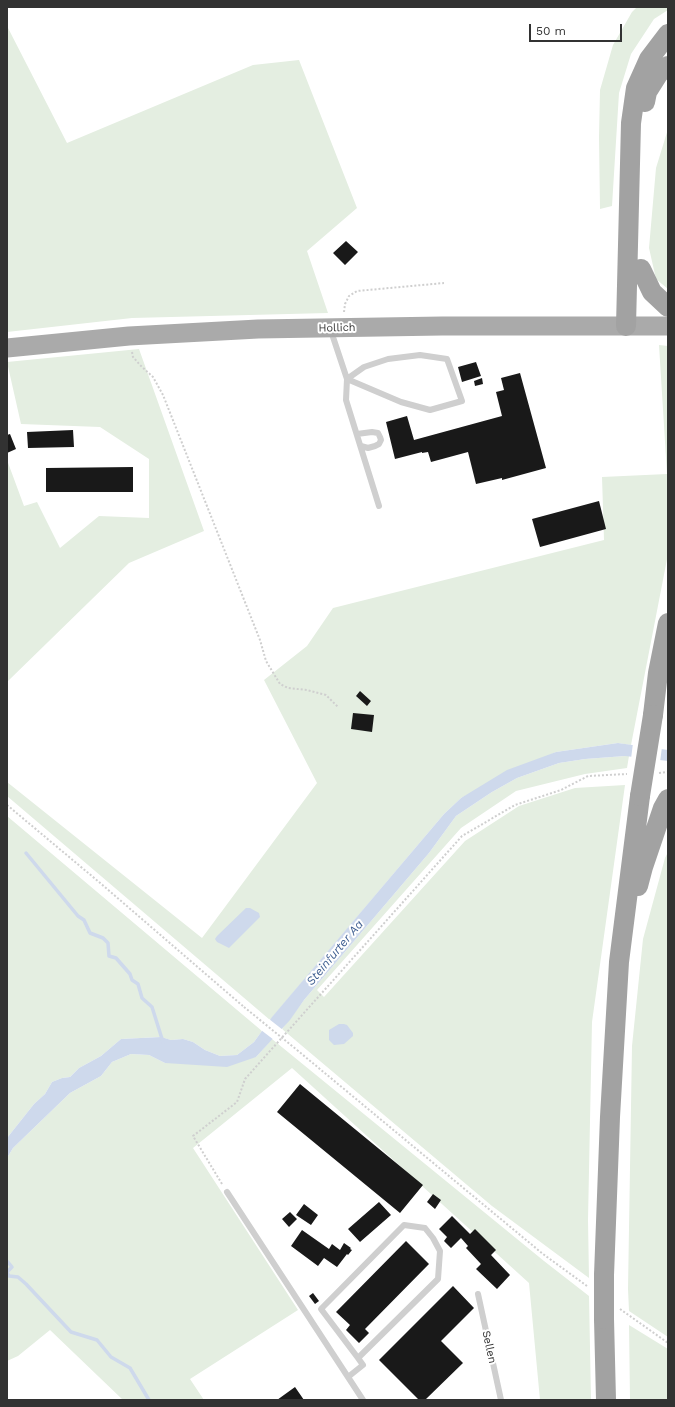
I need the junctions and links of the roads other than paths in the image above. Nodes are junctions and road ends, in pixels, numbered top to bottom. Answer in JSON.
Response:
{"nodes":[{"id":1,"x":668,"y":34,"type":"edge"},
{"id":2,"x":668,"y":66,"type":"edge"},
{"id":3,"x":641,"y":269,"type":"junction"},
{"id":4,"x":668,"y":307,"type":"edge"},
{"id":5,"x":626,"y":326,"type":"junction"},
{"id":6,"x":668,"y":326,"type":"edge"},
{"id":7,"x":336,"y":328,"type":"junction"},
{"id":8,"x":7,"y":348,"type":"edge"},
{"id":9,"x":347,"y":379,"type":"junction"},
{"id":10,"x":357,"y":434,"type":"junction"},
{"id":11,"x":361,"y":446,"type":"junction"},
{"id":12,"x":379,"y":506,"type":"dead end"},
{"id":13,"x":668,"y":623,"type":"edge"},
{"id":14,"x":668,"y":668,"type":"edge"},
{"id":15,"x":653,"y":715,"type":"junction"},
{"id":16,"x":666,"y":804,"type":"edge"},
{"id":17,"x":619,"y":962,"type":"junction"},
{"id":18,"x":227,"y":1192,"type":"road end"},
{"id":19,"x":478,"y":1294,"type":"dead end"},
{"id":20,"x":358,"y":1358,"type":"junction"},
{"id":21,"x":348,"y":1377,"type":"junction"},
{"id":22,"x":363,"y":1400,"type":"edge"},
{"id":23,"x":501,"y":1400,"type":"edge"},
{"id":24,"x":606,"y":1400,"type":"edge"}],
"edges":[{"from":1,"to":5,"type":"highway"},
{"from":2,"to":3,"type":"highway"},
{"from":3,"to":4,"type":"highway"},
{"from":3,"to":5,"type":"highway"},
{"from":5,"to":6,"type":"main road","name":"Hollich"},
{"from":5,"to":7,"type":"main road","name":"Hollich"},
{"from":7,"to":8,"type":"main road","name":"Hollich"},
{"from":7,"to":9,"type":"lane"},
{"from":9,"to":9,"type":"lane"},
{"from":9,"to":10,"type":"lane"},
{"from":10,"to":11,"type":"lane"},
{"from":10,"to":11,"type":"lane"},
{"from":11,"to":12,"type":"lane"},
{"from":13,"to":15,"type":"highway"},
{"from":14,"to":15,"type":"highway"},
{"from":15,"to":17,"type":"highway","bridge":true},
{"from":16,"to":17,"type":"highway"},
{"from":17,"to":24,"type":"highway","bridge":true},
{"from":18,"to":21,"type":"lane"},
{"from":19,"to":23,"type":"lane","name":"Sellen"},
{"from":20,"to":20,"type":"lane"},
{"from":20,"to":21,"type":"lane"},
{"from":21,"to":22,"type":"lane"}]}
